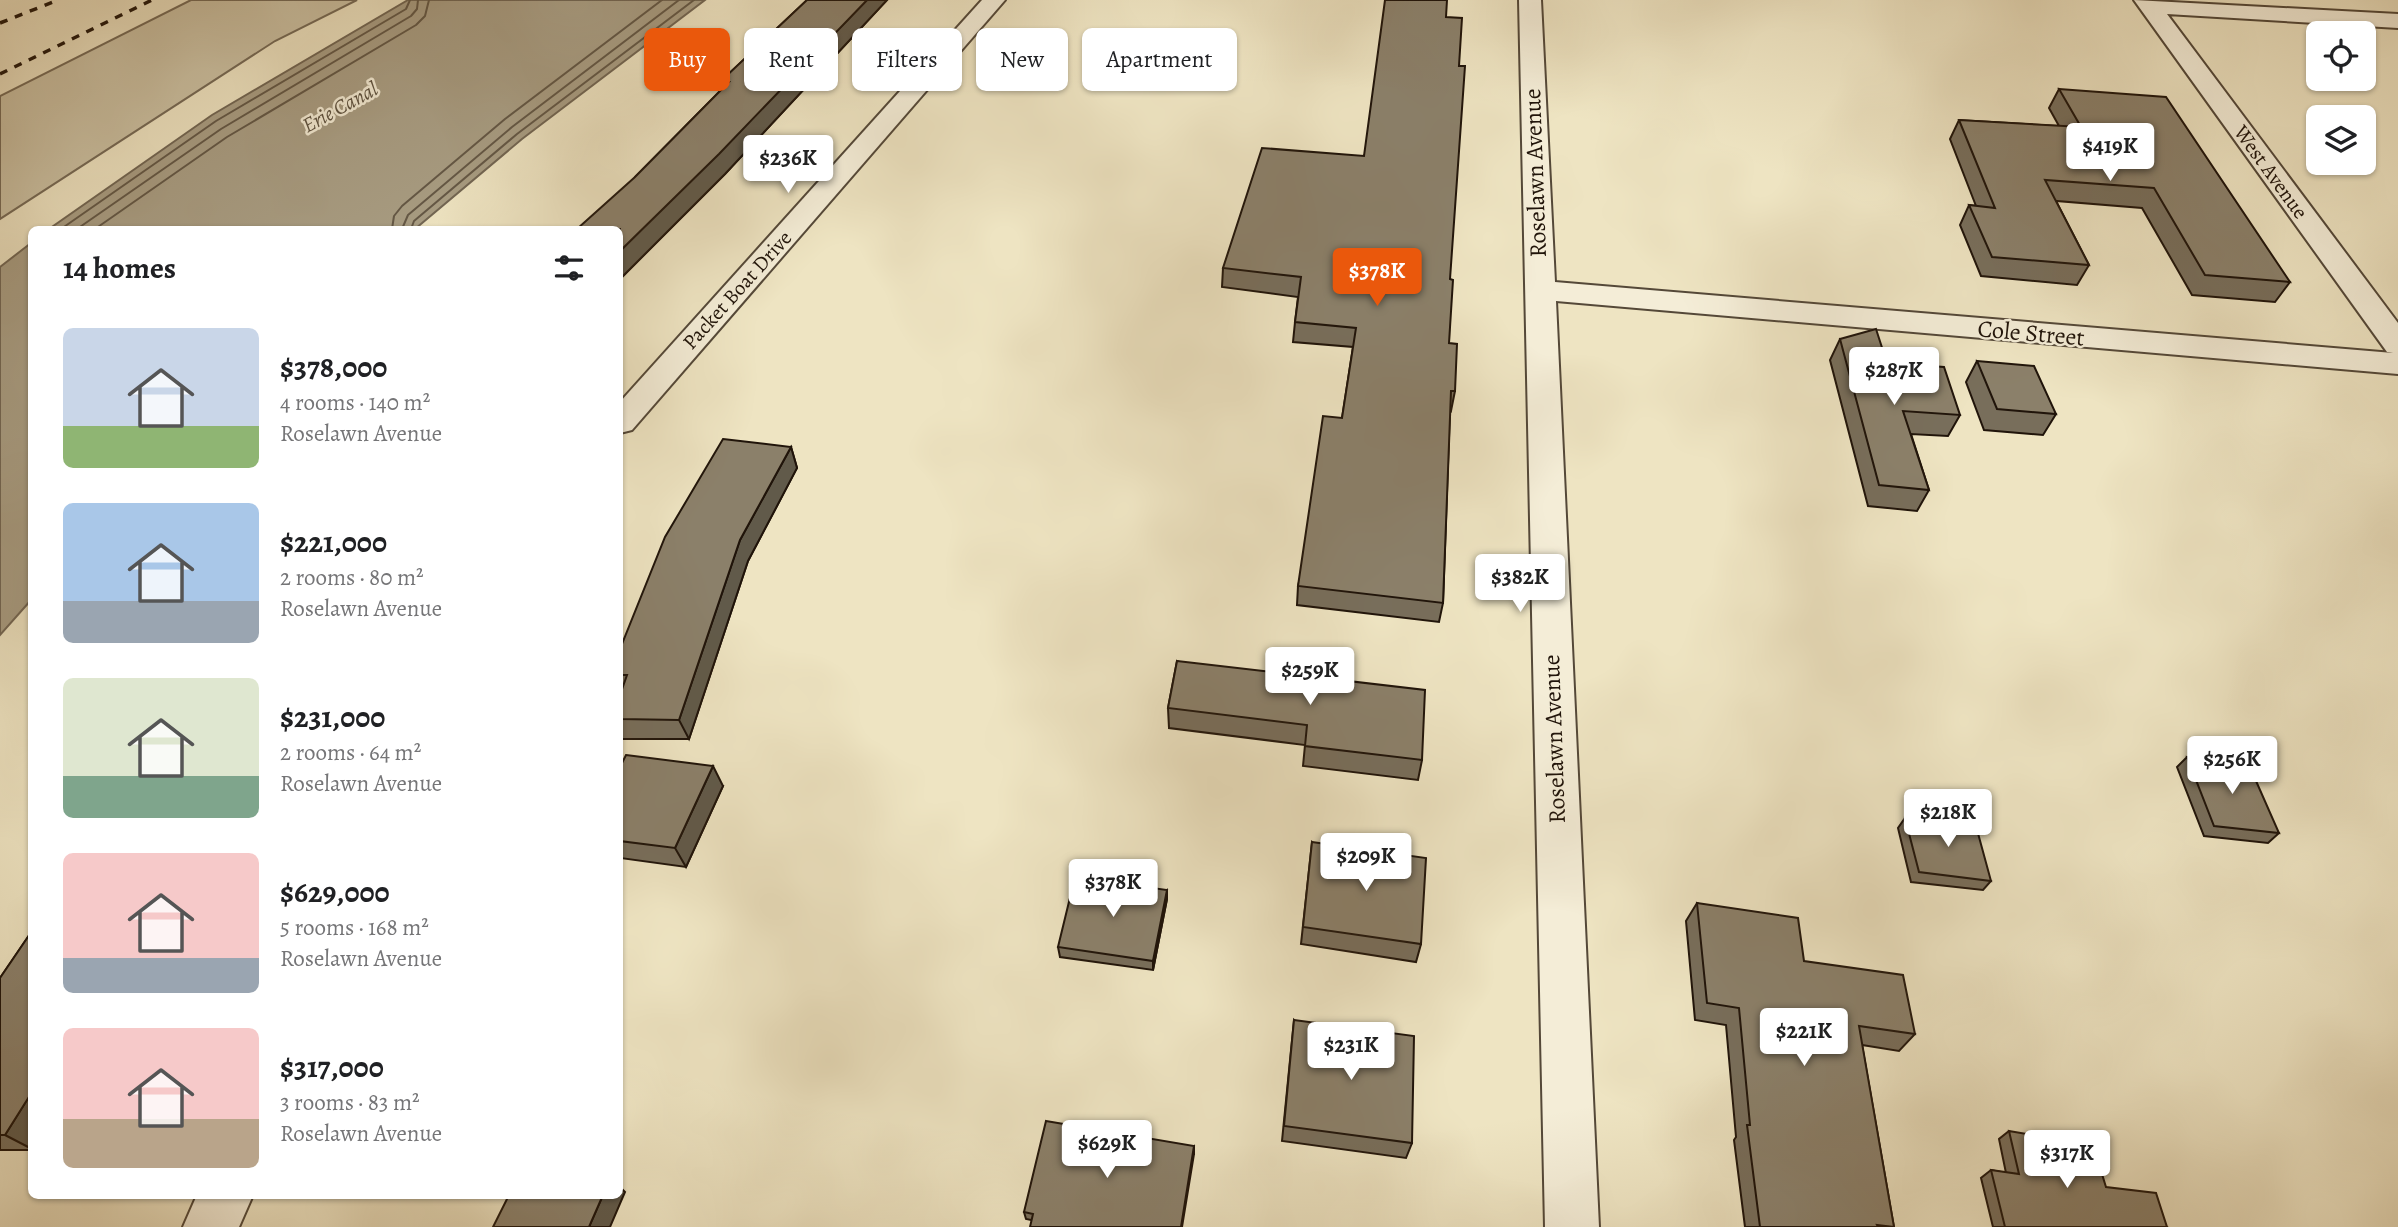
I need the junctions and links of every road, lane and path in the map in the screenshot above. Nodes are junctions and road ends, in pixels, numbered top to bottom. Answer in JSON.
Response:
{"nodes":[{"id":1,"x":994,"y":0,"type":"edge"},
{"id":2,"x":1530,"y":0,"type":"edge"},
{"id":3,"x":2147,"y":3,"type":"edge"},
{"id":4,"x":2398,"y":21,"type":"edge"},
{"id":5,"x":1538,"y":290,"type":"junction"},
{"id":6,"x":2398,"y":345,"type":"edge"},
{"id":7,"x":2398,"y":364,"type":"edge"},
{"id":8,"x":623,"y":419,"type":"edge"},
{"id":9,"x":224,"y":1199,"type":"edge"},
{"id":10,"x":210,"y":1227,"type":"edge"},
{"id":11,"x":1572,"y":1227,"type":"edge"}],
"edges":[{"from":1,"to":8,"type":"street","name":"Packet Boat Drive"},
{"from":2,"to":5,"type":"street","name":"Roselawn Avenue"},
{"from":3,"to":4,"type":"street"},
{"from":3,"to":6,"type":"street","name":"West Avenue"},
{"from":5,"to":7,"type":"street","name":"Cole Street"},
{"from":5,"to":11,"type":"street","name":"Roselawn Avenue"},
{"from":9,"to":10,"type":"street"}]}
